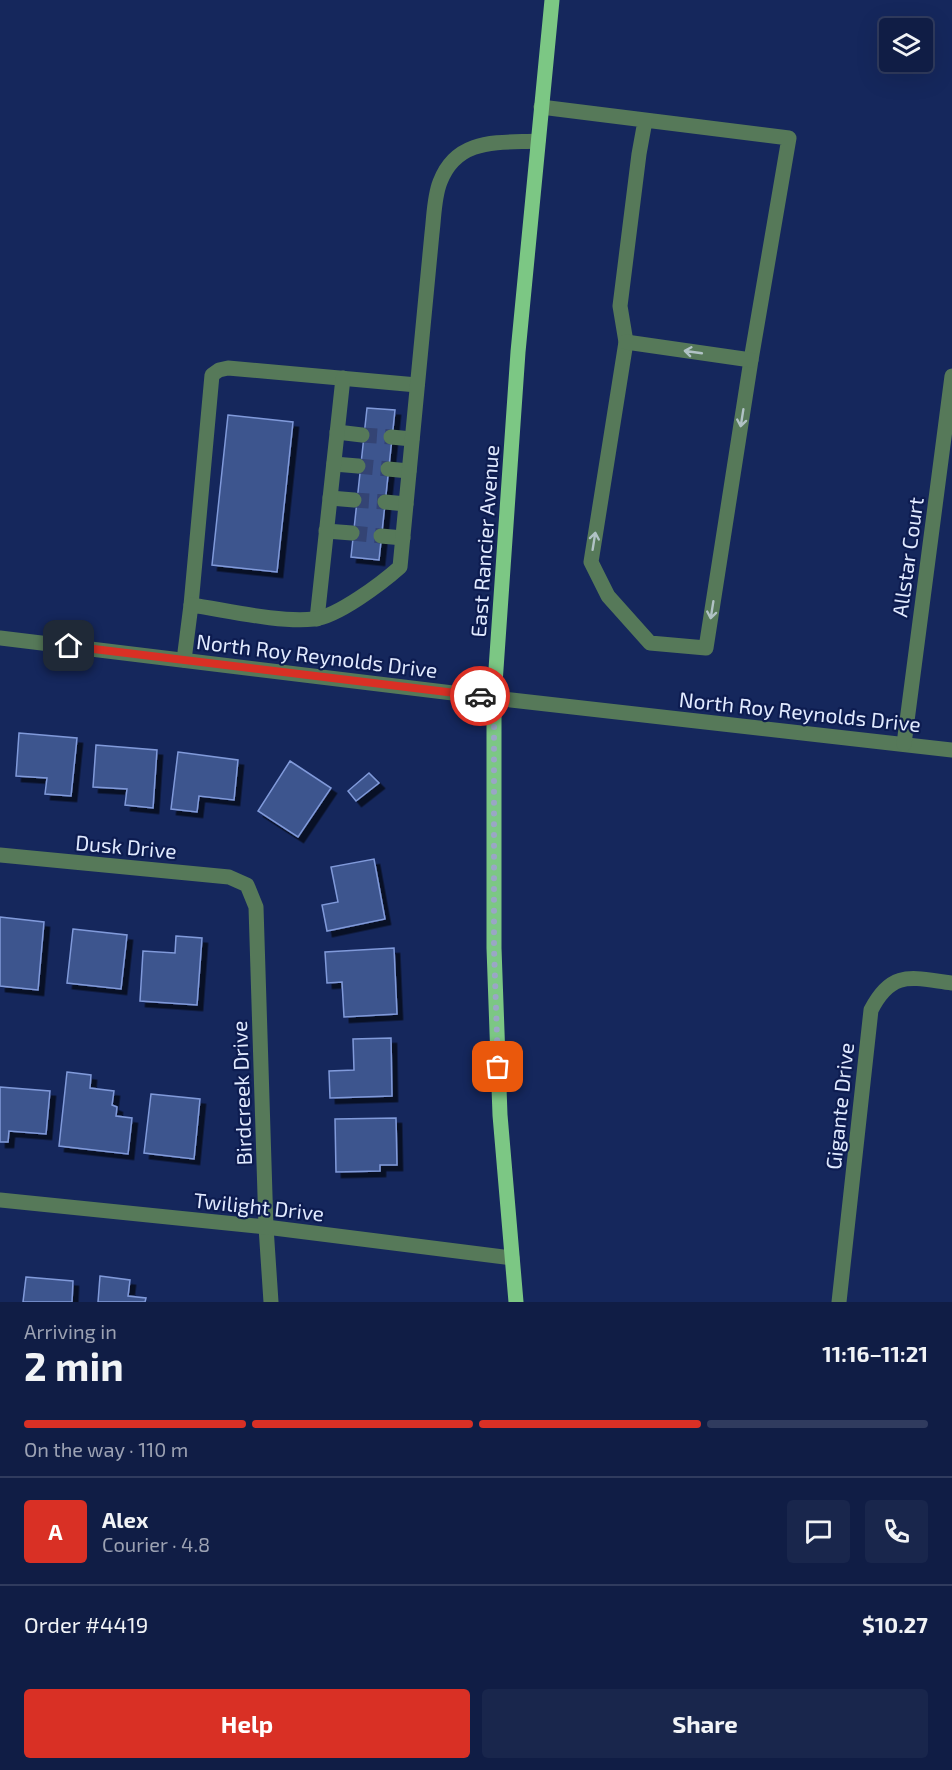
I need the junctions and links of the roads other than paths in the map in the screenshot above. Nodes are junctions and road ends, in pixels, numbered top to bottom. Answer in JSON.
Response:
{"nodes":[{"id":1,"x":552,"y":0,"type":"edge"},
{"id":2,"x":541,"y":107,"type":"junction"},
{"id":3,"x":645,"y":121,"type":"junction"},
{"id":4,"x":538,"y":141,"type":"junction"},
{"id":5,"x":626,"y":342,"type":"junction"},
{"id":6,"x":751,"y":360,"type":"junction"},
{"id":7,"x":952,"y":376,"type":"edge"},
{"id":8,"x":343,"y":378,"type":"junction"},
{"id":9,"x":417,"y":385,"type":"junction"},
{"id":10,"x":337,"y":432,"type":"junction"},
{"id":11,"x":362,"y":435,"type":"tunnel mouth"},
{"id":12,"x":392,"y":437,"type":"tunnel mouth"},
{"id":13,"x":412,"y":439,"type":"junction"},
{"id":14,"x":334,"y":464,"type":"junction"},
{"id":15,"x":358,"y":466,"type":"tunnel mouth"},
{"id":16,"x":388,"y":469,"type":"tunnel mouth"},
{"id":17,"x":409,"y":471,"type":"junction"},
{"id":18,"x":330,"y":498,"type":"junction"},
{"id":19,"x":354,"y":500,"type":"tunnel mouth"},
{"id":20,"x":385,"y":502,"type":"tunnel mouth"},
{"id":21,"x":406,"y":504,"type":"junction"},
{"id":22,"x":326,"y":531,"type":"junction"},
{"id":23,"x":351,"y":533,"type":"tunnel mouth"},
{"id":24,"x":381,"y":536,"type":"tunnel mouth"},
{"id":25,"x":403,"y":538,"type":"junction"},
{"id":26,"x":191,"y":605,"type":"junction"},
{"id":27,"x":317,"y":619,"type":"junction"},
{"id":28,"x":0,"y":638,"type":"edge"},
{"id":29,"x":184,"y":660,"type":"junction"},
{"id":30,"x":494,"y":698,"type":"junction"},
{"id":31,"x":904,"y":744,"type":"junction"},
{"id":32,"x":952,"y":750,"type":"edge"},
{"id":33,"x":0,"y":855,"type":"edge"},
{"id":34,"x":246,"y":885,"type":"joint"},
{"id":35,"x":952,"y":983,"type":"edge"},
{"id":36,"x":0,"y":1200,"type":"edge"},
{"id":37,"x":266,"y":1227,"type":"junction"},
{"id":38,"x":512,"y":1258,"type":"junction"},
{"id":39,"x":271,"y":1302,"type":"edge"},
{"id":40,"x":516,"y":1302,"type":"edge"},
{"id":41,"x":839,"y":1302,"type":"edge"}],
"edges":[{"from":1,"to":2,"type":"main road","name":"East Rancier Avenue"},
{"from":2,"to":3,"type":"street"},
{"from":2,"to":4,"type":"main road","name":"East Rancier Avenue"},
{"from":3,"to":5,"type":"street"},
{"from":3,"to":6,"type":"street"},
{"from":4,"to":9,"type":"street"},
{"from":4,"to":30,"type":"main road","name":"East Rancier Avenue"},
{"from":6,"to":5,"type":"street","one_way":true},
{"from":6,"to":5,"type":"street","one_way":true},
{"from":7,"to":31,"type":"street","name":"Allstar Court"},
{"from":8,"to":9,"type":"street"},
{"from":8,"to":10,"type":"street"},
{"from":8,"to":26,"type":"street"},
{"from":9,"to":13,"type":"street"},
{"from":10,"to":11,"type":"street"},
{"from":10,"to":14,"type":"street"},
{"from":12,"to":13,"type":"street"},
{"from":13,"to":17,"type":"street"},
{"from":14,"to":15,"type":"street"},
{"from":14,"to":18,"type":"street"},
{"from":16,"to":17,"type":"street"},
{"from":17,"to":21,"type":"street"},
{"from":18,"to":19,"type":"street"},
{"from":18,"to":22,"type":"street"},
{"from":20,"to":21,"type":"street"},
{"from":21,"to":25,"type":"street"},
{"from":22,"to":23,"type":"street"},
{"from":22,"to":27,"type":"street"},
{"from":24,"to":25,"type":"street"},
{"from":25,"to":27,"type":"street"},
{"from":26,"to":27,"type":"street"},
{"from":26,"to":29,"type":"street"},
{"from":28,"to":29,"type":"street","name":"North Roy Reynolds Drive"},
{"from":29,"to":30,"type":"street","name":"North Roy Reynolds Drive"},
{"from":30,"to":31,"type":"street","name":"North Roy Reynolds Drive"},
{"from":30,"to":38,"type":"main road","name":"East Rancier Avenue"},
{"from":31,"to":32,"type":"street","name":"North Roy Reynolds Drive"},
{"from":33,"to":34,"type":"street","name":"Dusk Drive"},
{"from":34,"to":37,"type":"street","name":"Birdcreek Drive"},
{"from":35,"to":41,"type":"street","name":"Gigante Drive"},
{"from":36,"to":37,"type":"street","name":"Twilight Drive"},
{"from":37,"to":38,"type":"street","name":"Twilight Drive"},
{"from":37,"to":39,"type":"street","name":"Birdcreek Drive"},
{"from":38,"to":40,"type":"main road","name":"East Rancier Avenue"}]}
